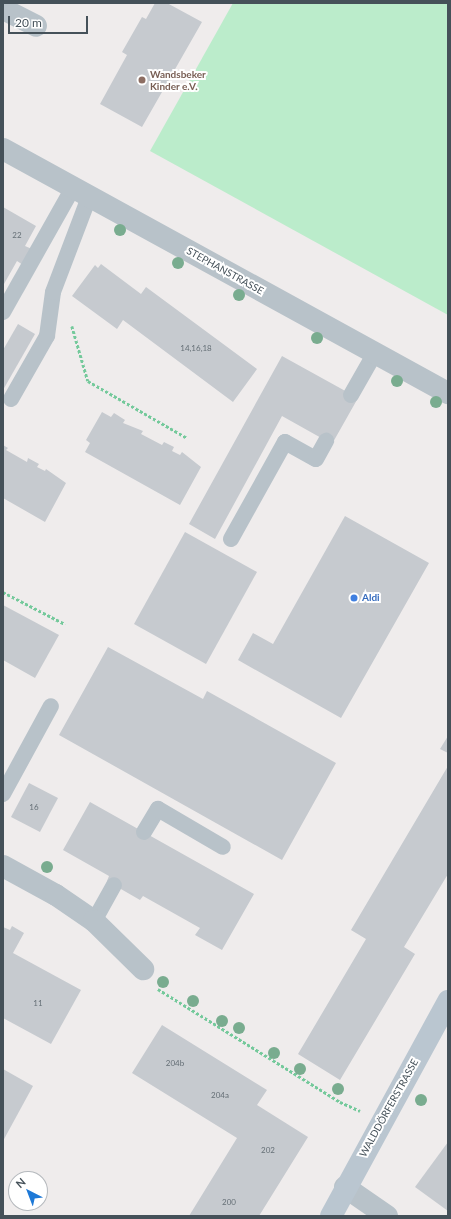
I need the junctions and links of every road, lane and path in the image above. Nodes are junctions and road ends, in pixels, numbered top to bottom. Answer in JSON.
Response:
{"nodes":[{"id":1,"x":3,"y":9,"type":"edge"},
{"id":2,"x":36,"y":26,"type":"dead end"},
{"id":3,"x":3,"y":149,"type":"edge"},
{"id":4,"x":81,"y":192,"type":"junction"},
{"id":5,"x":3,"y":312,"type":"edge"},
{"id":6,"x":71,"y":324,"type":"dead end"},
{"id":7,"x":375,"y":354,"type":"junction"},
{"id":8,"x":448,"y":393,"type":"edge"},
{"id":9,"x":351,"y":395,"type":"dead end"},
{"id":10,"x":11,"y":399,"type":"dead end"},
{"id":11,"x":187,"y":438,"type":"dead end"},
{"id":12,"x":326,"y":441,"type":"dead end"},
{"id":13,"x":231,"y":539,"type":"dead end"},
{"id":14,"x":3,"y":592,"type":"edge"},
{"id":15,"x":65,"y":624,"type":"dead end"},
{"id":16,"x":51,"y":706,"type":"dead end"},
{"id":17,"x":3,"y":794,"type":"edge"},
{"id":18,"x":144,"y":832,"type":"dead end"},
{"id":19,"x":223,"y":847,"type":"dead end"},
{"id":20,"x":3,"y":866,"type":"edge"},
{"id":21,"x":114,"y":885,"type":"dead end"},
{"id":22,"x":94,"y":921,"type":"junction"},
{"id":23,"x":143,"y":969,"type":"joint"},
{"id":24,"x":448,"y":1001,"type":"edge"},
{"id":25,"x":382,"y":1121,"type":"junction"},
{"id":26,"x":345,"y":1187,"type":"junction"},
{"id":27,"x":331,"y":1216,"type":"edge"},
{"id":28,"x":387,"y":1216,"type":"edge"}],
"edges":[{"from":1,"to":2,"type":"street"},
{"from":3,"to":4,"type":"street","name":"STEPHANSTRASSE"},
{"from":4,"to":5,"type":"lane"},
{"from":4,"to":7,"type":"street","name":"STEPHANSTRASSE"},
{"from":4,"to":10,"type":"lane"},
{"from":6,"to":11,"type":"path"},
{"from":7,"to":8,"type":"street","name":"STEPHANSTRASSE"},
{"from":7,"to":9,"type":"lane"},
{"from":12,"to":13,"type":"lane"},
{"from":14,"to":15,"type":"path"},
{"from":16,"to":17,"type":"lane"},
{"from":18,"to":19,"type":"lane"},
{"from":20,"to":22,"type":"street"},
{"from":21,"to":22,"type":"lane"},
{"from":22,"to":23,"type":"street"},
{"from":23,"to":25,"type":"path"},
{"from":24,"to":25,"type":"street","name":"WALDDÖRFERSTRASSE"},
{"from":25,"to":26,"type":"street","name":"WALDDÖRFERSTRASSE"},
{"from":26,"to":27,"type":"street","name":"WALDDÖRFERSTRASSE"},
{"from":26,"to":28,"type":"street"}]}
